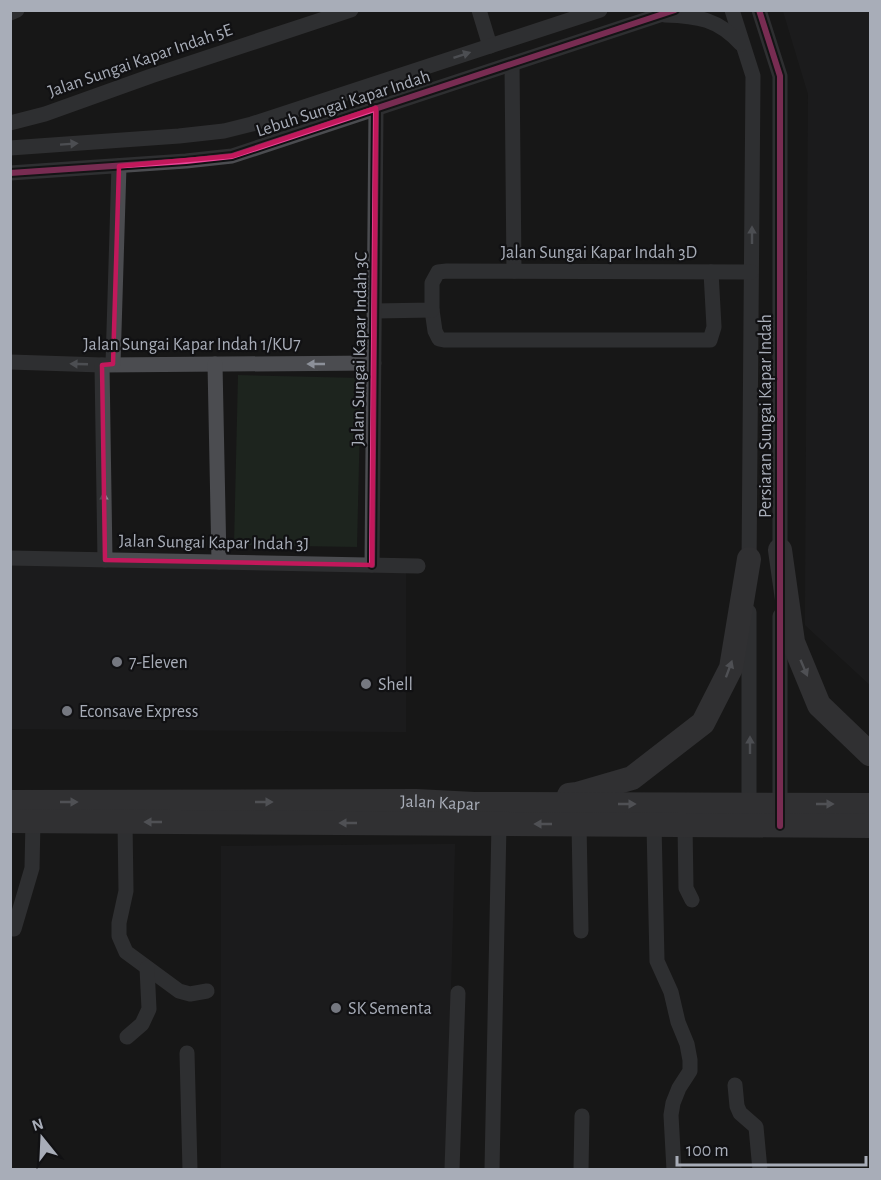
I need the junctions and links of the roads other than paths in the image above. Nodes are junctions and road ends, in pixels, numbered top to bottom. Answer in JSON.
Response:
{"nodes":[{"id":1,"x":17,"y":10,"type":"edge"},
{"id":2,"x":479,"y":10,"type":"edge"},
{"id":3,"x":600,"y":10,"type":"edge"},
{"id":4,"x":732,"y":10,"type":"edge"},
{"id":5,"x":759,"y":10,"type":"edge"},
{"id":6,"x":770,"y":10,"type":"edge"},
{"id":7,"x":341,"y":12,"type":"edge"},
{"id":8,"x":10,"y":13,"type":"edge"},
{"id":9,"x":669,"y":13,"type":"edge"},
{"id":10,"x":768,"y":35,"type":"junction"},
{"id":11,"x":490,"y":46,"type":"junction"},
{"id":12,"x":745,"y":48,"type":"junction"},
{"id":13,"x":512,"y":64,"type":"junction"},
{"id":14,"x":376,"y":108,"type":"junction"},
{"id":15,"x":10,"y":123,"type":"edge"},
{"id":16,"x":10,"y":148,"type":"edge"},
{"id":17,"x":119,"y":166,"type":"junction"},
{"id":18,"x":10,"y":173,"type":"edge"},
{"id":19,"x":514,"y":271,"type":"junction"},
{"id":20,"x":711,"y":272,"type":"junction"},
{"id":21,"x":752,"y":272,"type":"junction"},
{"id":22,"x":432,"y":310,"type":"junction"},
{"id":23,"x":375,"y":311,"type":"junction"},
{"id":24,"x":10,"y":362,"type":"edge"},
{"id":25,"x":374,"y":363,"type":"junction"},
{"id":26,"x":215,"y":364,"type":"junction"},
{"id":27,"x":108,"y":365,"type":"junction"},
{"id":28,"x":780,"y":550,"type":"junction"},
{"id":29,"x":10,"y":558,"type":"edge"},
{"id":30,"x":749,"y":559,"type":"junction"},
{"id":31,"x":105,"y":560,"type":"junction"},
{"id":32,"x":219,"y":562,"type":"junction"},
{"id":33,"x":372,"y":565,"type":"junction"},
{"id":34,"x":418,"y":566,"type":"dead end"},
{"id":35,"x":870,"y":754,"type":"edge"},
{"id":36,"x":10,"y":802,"type":"edge"},
{"id":37,"x":474,"y":804,"type":"junction"},
{"id":38,"x":870,"y":804,"type":"edge"},
{"id":39,"x":749,"y":815,"type":"junction"},
{"id":40,"x":780,"y":815,"type":"junction"},
{"id":41,"x":22,"y":821,"type":"edge"},
{"id":42,"x":125,"y":822,"type":"junction"},
{"id":43,"x":499,"y":824,"type":"junction"},
{"id":44,"x":579,"y":824,"type":"junction"},
{"id":45,"x":654,"y":825,"type":"junction"},
{"id":46,"x":685,"y":825,"type":"junction"},
{"id":47,"x":870,"y":826,"type":"edge"},
{"id":48,"x":692,"y":900,"type":"dead end"},
{"id":49,"x":14,"y":929,"type":"dead end"},
{"id":50,"x":580,"y":931,"type":"dead end"},
{"id":51,"x":147,"y":968,"type":"junction"},
{"id":52,"x":207,"y":991,"type":"dead end"},
{"id":53,"x":458,"y":993,"type":"dead end"},
{"id":54,"x":127,"y":1037,"type":"dead end"},
{"id":55,"x":187,"y":1053,"type":"dead end"},
{"id":56,"x":735,"y":1085,"type":"dead end"},
{"id":57,"x":582,"y":1116,"type":"dead end"},
{"id":58,"x":190,"y":1170,"type":"edge"},
{"id":59,"x":452,"y":1170,"type":"edge"},
{"id":60,"x":492,"y":1170,"type":"edge"},
{"id":61,"x":580,"y":1170,"type":"edge"},
{"id":62,"x":674,"y":1170,"type":"edge"},
{"id":63,"x":760,"y":1170,"type":"edge"}],
"edges":[{"from":1,"to":8,"type":"street"},
{"from":2,"to":11,"type":"street"},
{"from":3,"to":11,"type":"street","name":"Lebuh Sungai Kapar Indah"},
{"from":4,"to":12,"type":"street","name":"Persiaran Sungai Kapar Indah"},
{"from":5,"to":10,"type":"street","name":"Persiaran Sungai Kapar Indah"},
{"from":6,"to":10,"type":"street"},
{"from":7,"to":15,"type":"street","name":"Jalan Sungai Kapar Indah 5E"},
{"from":9,"to":12,"type":"street"},
{"from":9,"to":13,"type":"street","name":"Lebuh Sungai Kapar Indah"},
{"from":10,"to":28,"type":"street","name":"Persiaran Sungai Kapar Indah"},
{"from":16,"to":11,"type":"street","name":"Lebuh Sungai Kapar Indah","one_way":true},
{"from":21,"to":12,"type":"street","name":"Persiaran Sungai Kapar Indah","one_way":true},
{"from":13,"to":14,"type":"street","name":"Lebuh Sungai Kapar Indah"},
{"from":13,"to":19,"type":"street"},
{"from":14,"to":17,"type":"street","name":"Lebuh Sungai Kapar Indah"},
{"from":14,"to":23,"type":"street","name":"Jalan Sungai Kapar Indah 3C"},
{"from":17,"to":18,"type":"street","name":"Lebuh Sungai Kapar Indah"},
{"from":17,"to":27,"type":"street"},
{"from":19,"to":20,"type":"street","name":"Jalan Sungai Kapar Indah 3D"},
{"from":19,"to":22,"type":"street","name":"Jalan Sungai Kapar Indah 3D"},
{"from":20,"to":21,"type":"street","name":"Jalan Sungai Kapar Indah 3D"},
{"from":20,"to":22,"type":"street"},
{"from":21,"to":30,"type":"street","name":"Persiaran Sungai Kapar Indah"},
{"from":22,"to":23,"type":"street"},
{"from":23,"to":25,"type":"street","name":"Jalan Sungai Kapar Indah 3C"},
{"from":27,"to":24,"type":"street","name":"Jalan Sungai Kapar Indah 1/KU7","one_way":true},
{"from":25,"to":26,"type":"street","name":"Jalan Sungai Kapar Indah 1/KU7","one_way":true},
{"from":25,"to":33,"type":"street","name":"Jalan Sungai Kapar Indah 3C"},
{"from":26,"to":27,"type":"street","name":"Jalan Sungai Kapar Indah 1/KU7"},
{"from":26,"to":32,"type":"street"},
{"from":31,"to":27,"type":"street","one_way":true},
{"from":28,"to":35,"type":"highway","one_way":true},
{"from":28,"to":40,"type":"street","name":"Persiaran Sungai Kapar Indah"},
{"from":29,"to":31,"type":"street","name":"Jalan Sungai Kapar Indah 3J"},
{"from":37,"to":30,"type":"highway","one_way":true},
{"from":39,"to":30,"type":"street","name":"Persiaran Sungai Kapar Indah","one_way":true},
{"from":31,"to":32,"type":"street","name":"Jalan Sungai Kapar Indah 3J"},
{"from":32,"to":33,"type":"street","name":"Jalan Sungai Kapar Indah 3J"},
{"from":33,"to":34,"type":"street","name":"Jalan Sungai Kapar Indah 3J"},
{"from":36,"to":37,"type":"highway","name":"Jalan Kapar","one_way":true},
{"from":37,"to":39,"type":"highway","name":"Jalan Kapar","one_way":true},
{"from":40,"to":38,"type":"highway","name":"Jalan Kapar","one_way":true},
{"from":39,"to":40,"type":"highway","name":"Jalan Kapar"},
{"from":39,"to":46,"type":"highway","name":"Jalan Kapar"},
{"from":40,"to":47,"type":"highway","name":"Jalan Kapar"},
{"from":41,"to":42,"type":"highway","name":"Jalan Kapar"},
{"from":41,"to":49,"type":"street"},
{"from":43,"to":42,"type":"highway","name":"Jalan Kapar","one_way":true},
{"from":42,"to":51,"type":"street"},
{"from":44,"to":43,"type":"highway","name":"Jalan Kapar","one_way":true},
{"from":43,"to":60,"type":"street"},
{"from":44,"to":45,"type":"highway","name":"Jalan Kapar"},
{"from":44,"to":50,"type":"street"},
{"from":45,"to":46,"type":"highway","name":"Jalan Kapar"},
{"from":45,"to":62,"type":"street"},
{"from":46,"to":48,"type":"street"},
{"from":51,"to":52,"type":"street"},
{"from":51,"to":54,"type":"street"},
{"from":53,"to":59,"type":"street"},
{"from":55,"to":58,"type":"street"},
{"from":56,"to":63,"type":"street"},
{"from":57,"to":61,"type":"street"}]}
